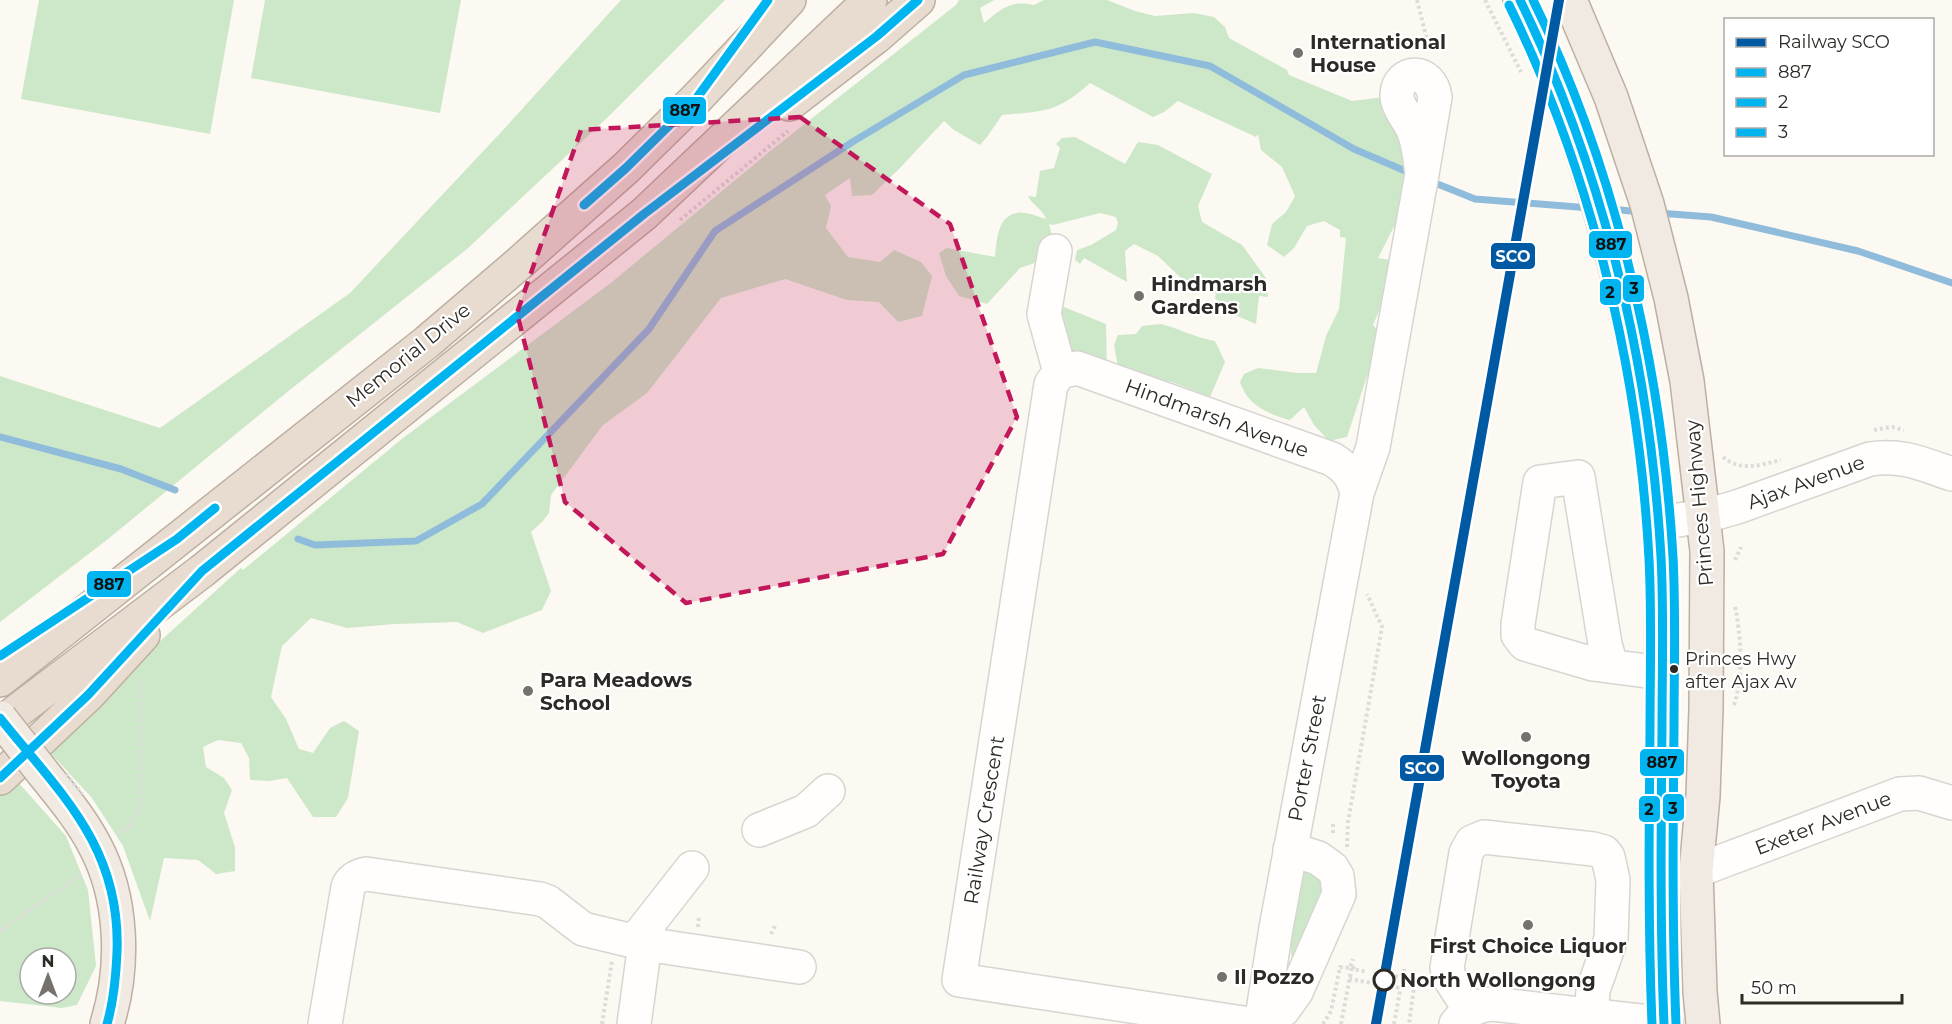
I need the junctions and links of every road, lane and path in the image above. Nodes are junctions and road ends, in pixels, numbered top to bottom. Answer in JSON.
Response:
{"nodes":[{"id":1,"x":768,"y":0,"type":"edge"},
{"id":2,"x":789,"y":0,"type":"edge"},
{"id":3,"x":870,"y":0,"type":"edge"},
{"id":4,"x":918,"y":0,"type":"edge"},
{"id":5,"x":1417,"y":0,"type":"edge"},
{"id":6,"x":1485,"y":0,"type":"edge"},
{"id":7,"x":1520,"y":0,"type":"edge"},
{"id":8,"x":1570,"y":0,"type":"edge"},
{"id":9,"x":1425,"y":77,"type":"joint"},
{"id":10,"x":1524,"y":80,"type":"dead end"},
{"id":11,"x":696,"y":99,"type":"junction"},
{"id":12,"x":790,"y":129,"type":"dead end"},
{"id":13,"x":657,"y":221,"type":"junction"},
{"id":14,"x":1055,"y":251,"type":"dead end"},
{"id":15,"x":1060,"y":372,"type":"junction"},
{"id":16,"x":1952,"y":474,"type":"edge"},
{"id":17,"x":1357,"y":493,"type":"junction"},
{"id":18,"x":1705,"y":516,"type":"junction"},
{"id":19,"x":1658,"y":523,"type":"junction"},
{"id":20,"x":177,"y":538,"type":"junction"},
{"id":21,"x":202,"y":571,"type":"junction"},
{"id":22,"x":1363,"y":587,"type":"dead end"},
{"id":23,"x":0,"y":656,"type":"edge"},
{"id":24,"x":1611,"y":666,"type":"junction"},
{"id":25,"x":1662,"y":673,"type":"junction"},
{"id":26,"x":139,"y":674,"type":"dead end"},
{"id":27,"x":0,"y":680,"type":"edge"},
{"id":28,"x":0,"y":718,"type":"edge"},
{"id":29,"x":0,"y":724,"type":"edge"},
{"id":30,"x":0,"y":778,"type":"edge"},
{"id":31,"x":828,"y":790,"type":"dead end"},
{"id":32,"x":1952,"y":803,"type":"edge"},
{"id":33,"x":759,"y":830,"type":"dead end"},
{"id":34,"x":1290,"y":849,"type":"junction"},
{"id":35,"x":1347,"y":854,"type":"dead end"},
{"id":36,"x":102,"y":859,"type":"junction"},
{"id":37,"x":692,"y":868,"type":"dead end"},
{"id":38,"x":1696,"y":871,"type":"junction"},
{"id":39,"x":775,"y":926,"type":"dead end"},
{"id":40,"x":0,"y":931,"type":"edge"},
{"id":41,"x":771,"y":934,"type":"dead end"},
{"id":42,"x":632,"y":941,"type":"junction"},
{"id":43,"x":1353,"y":959,"type":"junction"},
{"id":44,"x":799,"y":967,"type":"dead end"},
{"id":45,"x":1404,"y":969,"type":"junction"},
{"id":46,"x":1367,"y":972,"type":"dead end"},
{"id":47,"x":1389,"y":975,"type":"dead end"},
{"id":48,"x":1349,"y":979,"type":"junction"},
{"id":49,"x":1400,"y":988,"type":"junction"},
{"id":50,"x":1464,"y":1016,"type":"edge"},
{"id":51,"x":1591,"y":1017,"type":"junction"},
{"id":52,"x":107,"y":1024,"type":"edge"},
{"id":53,"x":325,"y":1024,"type":"edge"},
{"id":54,"x":602,"y":1024,"type":"edge"},
{"id":55,"x":634,"y":1024,"type":"edge"},
{"id":56,"x":1250,"y":1024,"type":"edge"},
{"id":57,"x":1263,"y":1024,"type":"edge"},
{"id":58,"x":1323,"y":1024,"type":"edge"},
{"id":59,"x":1341,"y":1024,"type":"edge"},
{"id":60,"x":1394,"y":1024,"type":"edge"},
{"id":61,"x":1409,"y":1024,"type":"edge"},
{"id":62,"x":1665,"y":1024,"type":"edge"},
{"id":63,"x":1703,"y":1024,"type":"edge"}],
"edges":[{"from":1,"to":11,"type":"highway"},
{"from":2,"to":11,"type":"highway","name":"Memorial Drive"},
{"from":3,"to":13,"type":"highway","name":"Memorial Drive"},
{"from":4,"to":13,"type":"highway"},
{"from":5,"to":9,"type":"path"},
{"from":6,"to":10,"type":"path"},
{"from":7,"to":19,"type":"main road"},
{"from":8,"to":18,"type":"main road","name":"Princes Highway"},
{"from":9,"to":17,"type":"street","name":"Porter Street"},
{"from":11,"to":20,"type":"highway","name":"Memorial Drive"},
{"from":12,"to":13,"type":"path"},
{"from":13,"to":21,"type":"highway","name":"Memorial Drive"},
{"from":14,"to":15,"type":"street"},
{"from":15,"to":17,"type":"street","name":"Hindmarsh Avenue"},
{"from":15,"to":56,"type":"street","name":"Railway Crescent"},
{"from":16,"to":18,"type":"street","name":"Ajax Avenue"},
{"from":17,"to":34,"type":"street","name":"Porter Street"},
{"from":18,"to":19,"type":"street","name":"Ajax Avenue"},
{"from":18,"to":38,"type":"main road","name":"Princes Highway"},
{"from":19,"to":25,"type":"main road"},
{"from":20,"to":23,"type":"highway"},
{"from":20,"to":27,"type":"highway","name":"Memorial Drive"},
{"from":21,"to":29,"type":"highway","name":"Memorial Drive"},
{"from":21,"to":30,"type":"highway"},
{"from":22,"to":35,"type":"path"},
{"from":24,"to":24,"type":"street"},
{"from":24,"to":25,"type":"street"},
{"from":25,"to":62,"type":"main road"},
{"from":26,"to":36,"type":"path"},
{"from":28,"to":36,"type":"main road","bridge":true},
{"from":31,"to":33,"type":"street"},
{"from":32,"to":38,"type":"street","name":"Exeter Avenue"},
{"from":34,"to":57,"type":"street","name":"Porter Street"},
{"from":34,"to":57,"type":"street"},
{"from":36,"to":40,"type":"path"},
{"from":36,"to":52,"type":"main road"},
{"from":37,"to":42,"type":"street"},
{"from":38,"to":63,"type":"main road","name":"Princes Highway"},
{"from":39,"to":41,"type":"path"},
{"from":42,"to":44,"type":"street"},
{"from":42,"to":53,"type":"street"},
{"from":42,"to":54,"type":"path"},
{"from":42,"to":55,"type":"street"},
{"from":43,"to":46,"type":"path"},
{"from":43,"to":48,"type":"path"},
{"from":43,"to":58,"type":"path"},
{"from":45,"to":47,"type":"path"},
{"from":45,"to":49,"type":"path"},
{"from":45,"to":61,"type":"path"},
{"from":48,"to":49,"type":"path"},
{"from":48,"to":59,"type":"path"},
{"from":49,"to":60,"type":"path"},
{"from":50,"to":51,"type":"street"},
{"from":50,"to":51,"type":"street"},
{"from":51,"to":62,"type":"street"}]}
